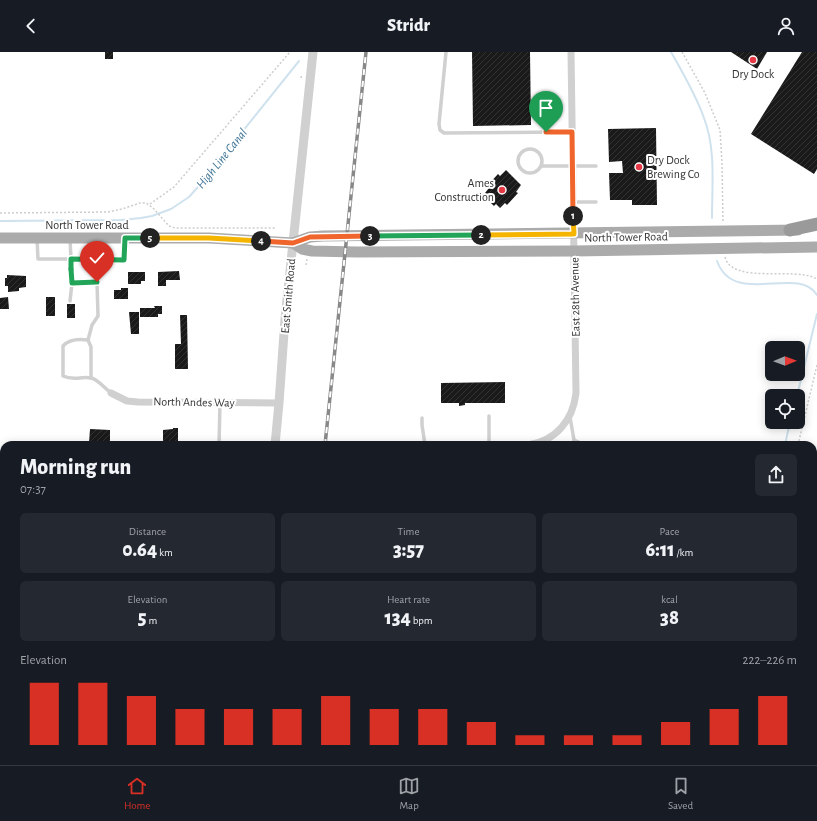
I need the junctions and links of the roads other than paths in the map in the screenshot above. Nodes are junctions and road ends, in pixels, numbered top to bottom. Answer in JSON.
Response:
{"nodes":[{"id":1,"x":313,"y":52,"type":"edge"},
{"id":2,"x":446,"y":52,"type":"edge"},
{"id":3,"x":571,"y":52,"type":"edge"},
{"id":4,"x":572,"y":132,"type":"junction"},
{"id":5,"x":541,"y":166,"type":"junction"},
{"id":6,"x":572,"y":166,"type":"junction"},
{"id":7,"x":596,"y":166,"type":"dead end"},
{"id":8,"x":573,"y":202,"type":"junction"},
{"id":9,"x":596,"y":202,"type":"dead end"},
{"id":10,"x":817,"y":224,"type":"edge"},
{"id":11,"x":790,"y":230,"type":"junction"},
{"id":12,"x":817,"y":230,"type":"edge"},
{"id":13,"x":574,"y":234,"type":"junction"},
{"id":14,"x":0,"y":238,"type":"edge"},
{"id":15,"x":37,"y":238,"type":"junction"},
{"id":16,"x":70,"y":238,"type":"junction"},
{"id":17,"x":125,"y":238,"type":"junction"},
{"id":18,"x":293,"y":243,"type":"junction"},
{"id":19,"x":817,"y":247,"type":"edge"},
{"id":20,"x":574,"y":251,"type":"junction"},
{"id":21,"x":71,"y":259,"type":"junction"},
{"id":22,"x":72,"y":283,"type":"junction"},
{"id":23,"x":70,"y":301,"type":"dead end"},
{"id":24,"x":88,"y":340,"type":"junction"},
{"id":25,"x":91,"y":378,"type":"junction"},
{"id":26,"x":111,"y":393,"type":"joint"},
{"id":27,"x":220,"y":403,"type":"junction"},
{"id":28,"x":279,"y":403,"type":"junction"},
{"id":29,"x":489,"y":416,"type":"dead end"},
{"id":30,"x":570,"y":417,"type":"junction"},
{"id":31,"x":422,"y":418,"type":"dead end"},
{"id":32,"x":574,"y":440,"type":"edge"},
{"id":33,"x":219,"y":441,"type":"edge"},
{"id":34,"x":275,"y":441,"type":"edge"},
{"id":35,"x":424,"y":441,"type":"edge"},
{"id":36,"x":489,"y":441,"type":"edge"},
{"id":37,"x":542,"y":441,"type":"edge"}],
"edges":[{"from":1,"to":18,"type":"street","name":"East Smith Road"},
{"from":2,"to":4,"type":"lane"},
{"from":3,"to":4,"type":"street","name":"East 28th Avenue"},
{"from":4,"to":6,"type":"street","name":"East 28th Avenue"},
{"from":5,"to":5,"type":"lane"},
{"from":5,"to":6,"type":"lane"},
{"from":6,"to":7,"type":"lane"},
{"from":6,"to":8,"type":"street","name":"East 28th Avenue"},
{"from":8,"to":9,"type":"lane"},
{"from":8,"to":13,"type":"street","name":"East 28th Avenue"},
{"from":10,"to":11,"type":"highway"},
{"from":11,"to":12,"type":"main road","name":"North Tower Road"},
{"from":11,"to":13,"type":"main road","name":"North Tower Road"},
{"from":13,"to":18,"type":"main road","name":"North Tower Road"},
{"from":13,"to":20,"type":"street","name":"East 28th Avenue"},
{"from":14,"to":15,"type":"main road","name":"North Tower Road"},
{"from":15,"to":16,"type":"main road","name":"North Tower Road"},
{"from":15,"to":21,"type":"lane"},
{"from":16,"to":17,"type":"main road","name":"North Tower Road"},
{"from":16,"to":21,"type":"lane"},
{"from":17,"to":18,"type":"main road","name":"North Tower Road"},
{"from":17,"to":21,"type":"lane"},
{"from":18,"to":20,"type":"main road","name":"North Tower Road"},
{"from":18,"to":28,"type":"street","name":"East Smith Road"},
{"from":19,"to":20,"type":"main road","name":"North Tower Road"},
{"from":20,"to":30,"type":"street","name":"East 28th Avenue"},
{"from":21,"to":22,"type":"lane"},
{"from":22,"to":23,"type":"lane"},
{"from":22,"to":24,"type":"lane"},
{"from":24,"to":25,"type":"lane"},
{"from":24,"to":25,"type":"lane"},
{"from":25,"to":26,"type":"lane"},
{"from":26,"to":27,"type":"street","name":"North Andes Way"},
{"from":27,"to":28,"type":"street","name":"North Andes Way"},
{"from":27,"to":33,"type":"lane"},
{"from":28,"to":34,"type":"street","name":"East Smith Road"},
{"from":29,"to":36,"type":"lane"},
{"from":30,"to":32,"type":"lane"},
{"from":30,"to":37,"type":"street","name":"East 28th Avenue"},
{"from":31,"to":35,"type":"lane"}]}
